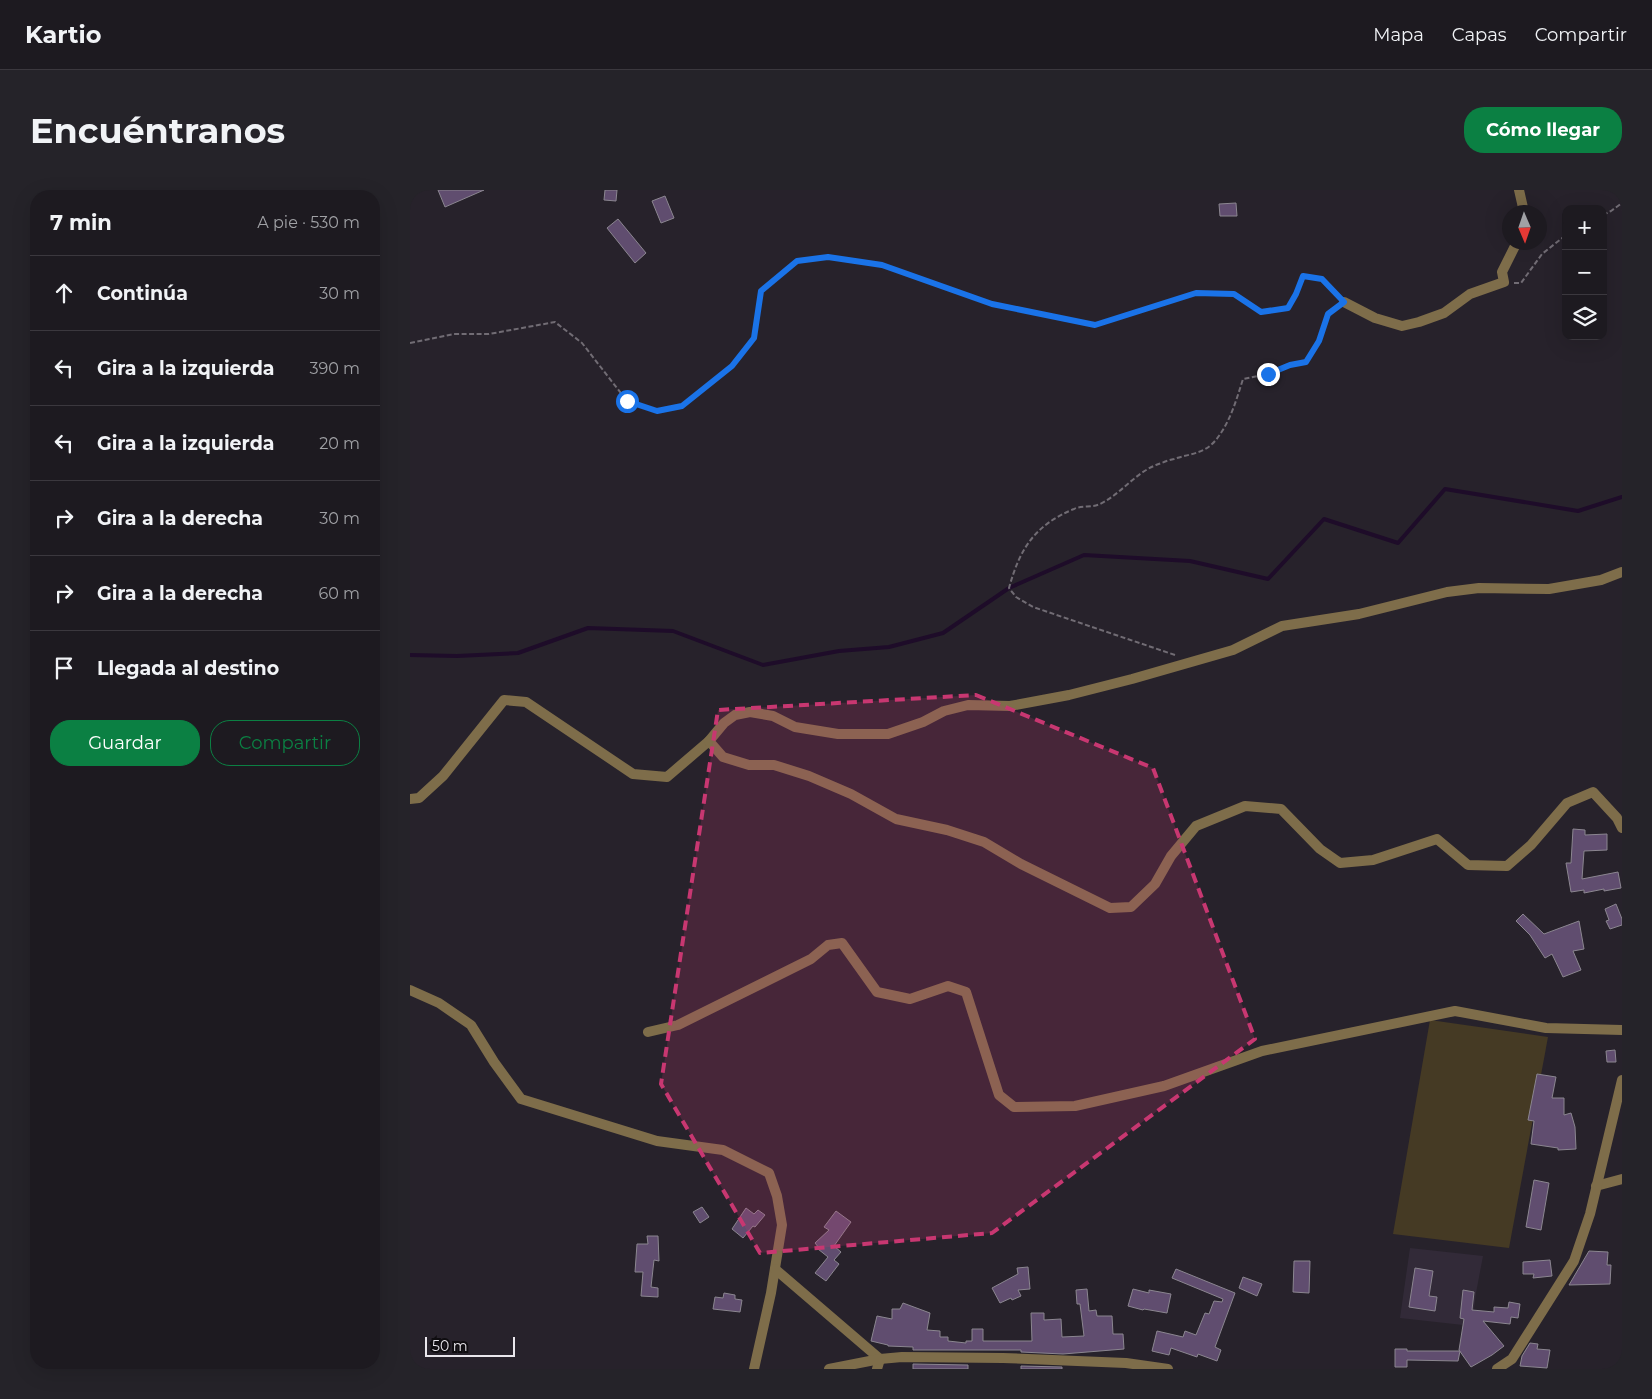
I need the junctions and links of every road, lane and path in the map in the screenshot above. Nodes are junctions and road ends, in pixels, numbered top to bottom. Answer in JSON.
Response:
{"nodes":[{"id":1,"x":1519,"y":190,"type":"edge"},
{"id":2,"x":1622,"y":203,"type":"edge"},
{"id":3,"x":1522,"y":205,"type":"edge"},
{"id":4,"x":1607,"y":212,"type":"edge"},
{"id":5,"x":1562,"y":238,"type":"edge"},
{"id":6,"x":1513,"y":250,"type":"edge"},
{"id":7,"x":1504,"y":282,"type":"junction"},
{"id":8,"x":1344,"y":302,"type":"junction"},
{"id":9,"x":410,"y":343,"type":"edge"},
{"id":10,"x":1622,"y":572,"type":"edge"},
{"id":11,"x":1176,"y":655,"type":"dead end"},
{"id":12,"x":709,"y":741,"type":"junction"},
{"id":13,"x":410,"y":799,"type":"edge"},
{"id":14,"x":1622,"y":828,"type":"edge"},
{"id":15,"x":410,"y":990,"type":"edge"},
{"id":16,"x":1622,"y":1030,"type":"edge"},
{"id":17,"x":648,"y":1032,"type":"dead end"},
{"id":18,"x":1622,"y":1080,"type":"edge"},
{"id":19,"x":1622,"y":1179,"type":"edge"},
{"id":20,"x":1596,"y":1186,"type":"junction"},
{"id":21,"x":775,"y":1269,"type":"junction"},
{"id":22,"x":878,"y":1364,"type":"edge"},
{"id":23,"x":1125,"y":1366,"type":"edge"},
{"id":24,"x":754,"y":1369,"type":"edge"},
{"id":25,"x":829,"y":1369,"type":"edge"},
{"id":26,"x":1168,"y":1369,"type":"edge"},
{"id":27,"x":1497,"y":1369,"type":"edge"}],
"edges":[{"from":1,"to":3,"type":"street"},
{"from":2,"to":4,"type":"path"},
{"from":5,"to":7,"type":"path"},
{"from":6,"to":7,"type":"street"},
{"from":7,"to":8,"type":"street"},
{"from":8,"to":9,"type":"path"},
{"from":8,"to":11,"type":"path"},
{"from":10,"to":12,"type":"street"},
{"from":12,"to":13,"type":"street"},
{"from":12,"to":14,"type":"street"},
{"from":15,"to":21,"type":"street"},
{"from":16,"to":17,"type":"street"},
{"from":18,"to":20,"type":"street"},
{"from":19,"to":20,"type":"street"},
{"from":20,"to":27,"type":"street"},
{"from":21,"to":22,"type":"street"},
{"from":21,"to":24,"type":"street"},
{"from":22,"to":23,"type":"street"},
{"from":22,"to":25,"type":"street"},
{"from":23,"to":26,"type":"street"}]}
